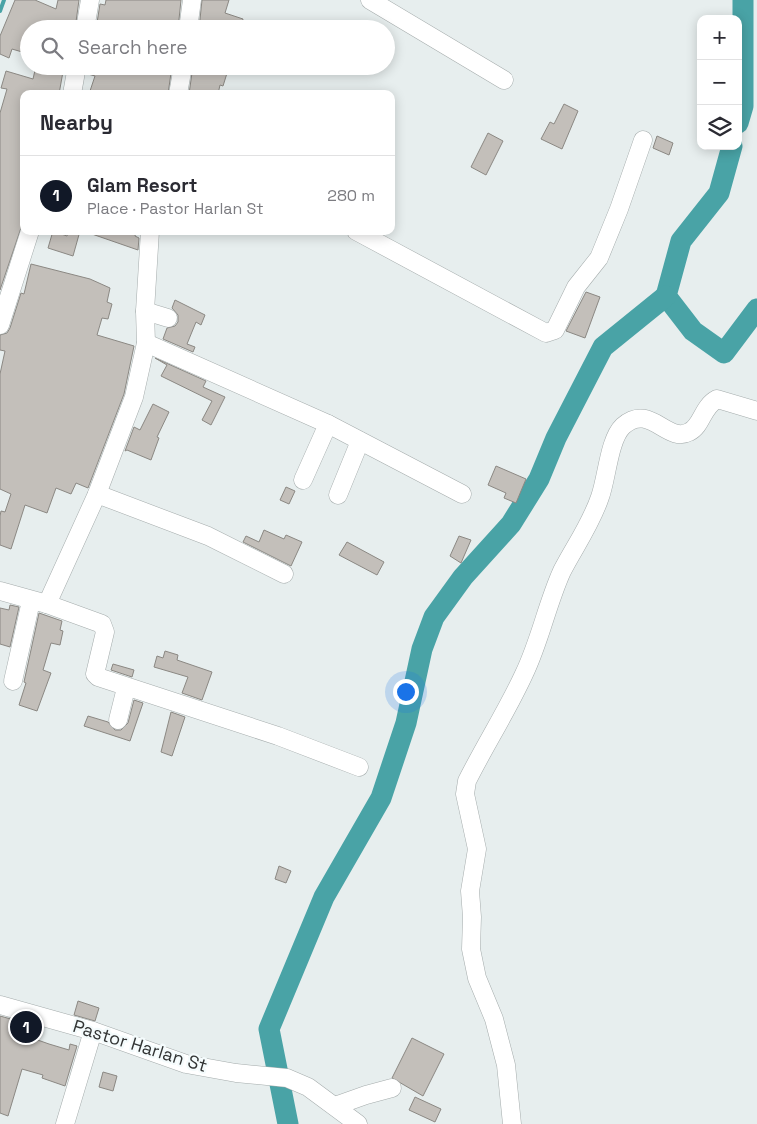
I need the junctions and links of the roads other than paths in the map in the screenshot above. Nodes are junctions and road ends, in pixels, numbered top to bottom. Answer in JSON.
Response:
{"nodes":[{"id":1,"x":90,"y":0,"type":"edge"},
{"id":2,"x":192,"y":0,"type":"edge"},
{"id":3,"x":370,"y":0,"type":"edge"},
{"id":4,"x":87,"y":20,"type":"edge"},
{"id":5,"x":189,"y":20,"type":"edge"},
{"id":6,"x":76,"y":75,"type":"edge"},
{"id":7,"x":181,"y":75,"type":"edge"},
{"id":8,"x":504,"y":80,"type":"dead end"},
{"id":9,"x":73,"y":90,"type":"edge"},
{"id":10,"x":179,"y":90,"type":"edge"},
{"id":11,"x":643,"y":140,"type":"dead end"},
{"id":12,"x":29,"y":235,"type":"edge"},
{"id":13,"x":150,"y":235,"type":"edge"},
{"id":14,"x":363,"y":235,"type":"edge"},
{"id":15,"x":144,"y":311,"type":"junction"},
{"id":16,"x":168,"y":318,"type":"dead end"},
{"id":17,"x":0,"y":325,"type":"edge"},
{"id":18,"x":146,"y":343,"type":"junction"},
{"id":19,"x":757,"y":411,"type":"edge"},
{"id":20,"x":328,"y":424,"type":"junction"},
{"id":21,"x":360,"y":442,"type":"junction"},
{"id":22,"x":303,"y":480,"type":"dead end"},
{"id":23,"x":96,"y":494,"type":"junction"},
{"id":24,"x":462,"y":494,"type":"dead end"},
{"id":25,"x":338,"y":496,"type":"dead end"},
{"id":26,"x":284,"y":574,"type":"dead end"},
{"id":27,"x":0,"y":591,"type":"edge"},
{"id":28,"x":39,"y":602,"type":"junction"},
{"id":29,"x":13,"y":681,"type":"dead end"},
{"id":30,"x":126,"y":688,"type":"junction"},
{"id":31,"x":118,"y":720,"type":"dead end"},
{"id":32,"x":358,"y":767,"type":"dead end"},
{"id":33,"x":0,"y":1005,"type":"edge"},
{"id":34,"x":93,"y":1031,"type":"junction"},
{"id":35,"x":392,"y":1088,"type":"dead end"},
{"id":36,"x":335,"y":1106,"type":"junction"},
{"id":37,"x":351,"y":1122,"type":"edge"},
{"id":38,"x":65,"y":1124,"type":"edge"},
{"id":39,"x":512,"y":1124,"type":"edge"}],
"edges":[{"from":1,"to":4,"type":"street"},
{"from":2,"to":5,"type":"street"},
{"from":3,"to":8,"type":"street"},
{"from":6,"to":9,"type":"street"},
{"from":7,"to":10,"type":"street"},
{"from":11,"to":14,"type":"street"},
{"from":12,"to":17,"type":"street"},
{"from":13,"to":15,"type":"street"},
{"from":15,"to":16,"type":"street"},
{"from":15,"to":18,"type":"street"},
{"from":18,"to":20,"type":"street"},
{"from":18,"to":23,"type":"street"},
{"from":19,"to":39,"type":"street"},
{"from":20,"to":21,"type":"street"},
{"from":20,"to":22,"type":"street"},
{"from":21,"to":24,"type":"street"},
{"from":21,"to":25,"type":"street"},
{"from":23,"to":26,"type":"street"},
{"from":23,"to":28,"type":"street"},
{"from":27,"to":28,"type":"street"},
{"from":28,"to":29,"type":"street"},
{"from":28,"to":30,"type":"street"},
{"from":30,"to":31,"type":"street"},
{"from":30,"to":32,"type":"street"},
{"from":33,"to":34,"type":"street","name":"Pastor Harlan St"},
{"from":34,"to":36,"type":"street","name":"Pastor Harlan St"},
{"from":34,"to":38,"type":"street"},
{"from":35,"to":36,"type":"street"},
{"from":36,"to":37,"type":"street","name":"Pastor Harlan St"}]}
